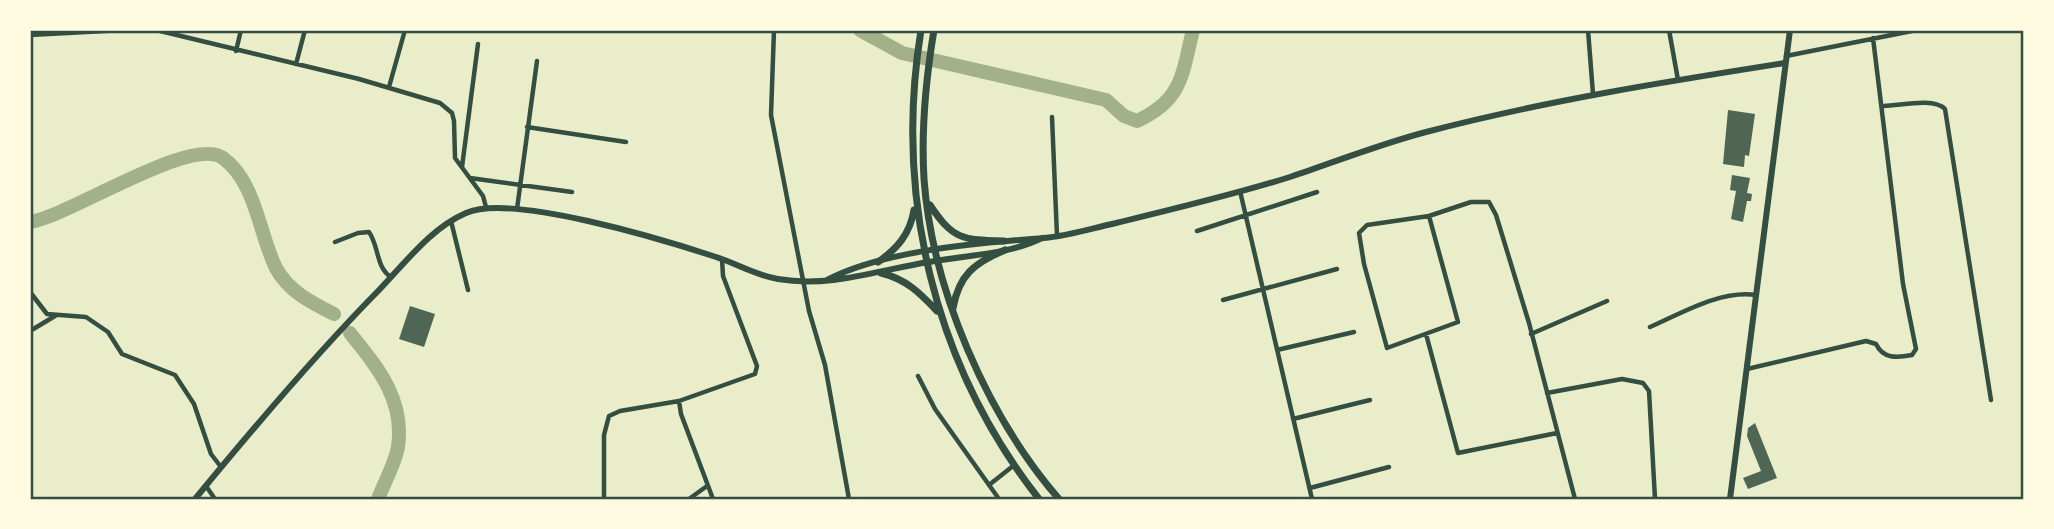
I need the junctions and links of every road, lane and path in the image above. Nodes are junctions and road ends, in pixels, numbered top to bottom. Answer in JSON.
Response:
{"nodes":[{"id":1,"x":124,"y":30,"type":"edge"},
{"id":2,"x":156,"y":30,"type":"edge"},
{"id":3,"x":241,"y":30,"type":"edge"},
{"id":4,"x":305,"y":30,"type":"edge"},
{"id":5,"x":405,"y":30,"type":"edge"},
{"id":6,"x":774,"y":30,"type":"edge"},
{"id":7,"x":921,"y":30,"type":"edge"},
{"id":8,"x":934,"y":30,"type":"edge"},
{"id":9,"x":1588,"y":30,"type":"edge"},
{"id":10,"x":1669,"y":30,"type":"edge"},
{"id":11,"x":1790,"y":30,"type":"edge"},
{"id":12,"x":1917,"y":30,"type":"edge"},
{"id":13,"x":30,"y":35,"type":"edge"},
{"id":14,"x":1873,"y":38,"type":"junction"},
{"id":15,"x":478,"y":44,"type":"dead end"},
{"id":16,"x":236,"y":51,"type":"junction"},
{"id":17,"x":1786,"y":60,"type":"junction"},
{"id":18,"x":537,"y":61,"type":"dead end"},
{"id":19,"x":296,"y":64,"type":"junction"},
{"id":20,"x":1678,"y":80,"type":"junction"},
{"id":21,"x":389,"y":87,"type":"junction"},
{"id":22,"x":1593,"y":94,"type":"junction"},
{"id":23,"x":1884,"y":106,"type":"junction"},
{"id":24,"x":1052,"y":117,"type":"dead end"},
{"id":25,"x":527,"y":127,"type":"junction"},
{"id":26,"x":626,"y":142,"type":"dead end"},
{"id":27,"x":462,"y":167,"type":"junction"},
{"id":28,"x":469,"y":178,"type":"junction"},
{"id":29,"x":519,"y":185,"type":"junction"},
{"id":30,"x":1240,"y":191,"type":"junction"},
{"id":31,"x":572,"y":192,"type":"dead end"},
{"id":32,"x":1317,"y":192,"type":"dead end"},
{"id":33,"x":927,"y":202,"type":"junction"},
{"id":34,"x":915,"y":205,"type":"junction"},
{"id":35,"x":486,"y":207,"type":"junction"},
{"id":36,"x":517,"y":210,"type":"junction"},
{"id":37,"x":1246,"y":215,"type":"junction"},
{"id":38,"x":1429,"y":216,"type":"junction"},
{"id":39,"x":450,"y":220,"type":"junction"},
{"id":40,"x":1197,"y":231,"type":"dead end"},
{"id":41,"x":1057,"y":236,"type":"junction"},
{"id":42,"x":1042,"y":238,"type":"junction"},
{"id":43,"x":1004,"y":241,"type":"junction"},
{"id":44,"x":335,"y":242,"type":"dead end"},
{"id":45,"x":1004,"y":250,"type":"junction"},
{"id":46,"x":937,"y":251,"type":"junction"},
{"id":47,"x":923,"y":253,"type":"junction"},
{"id":48,"x":722,"y":259,"type":"junction"},
{"id":49,"x":939,"y":260,"type":"junction"},
{"id":50,"x":878,"y":262,"type":"junction"},
{"id":51,"x":925,"y":262,"type":"junction"},
{"id":52,"x":1337,"y":269,"type":"dead end"},
{"id":53,"x":881,"y":274,"type":"junction"},
{"id":54,"x":391,"y":276,"type":"junction"},
{"id":55,"x":803,"y":281,"type":"junction"},
{"id":56,"x":826,"y":281,"type":"junction"},
{"id":57,"x":1262,"y":288,"type":"junction"},
{"id":58,"x":468,"y":290,"type":"dead end"},
{"id":59,"x":30,"y":292,"type":"edge"},
{"id":60,"x":1756,"y":295,"type":"junction"},
{"id":61,"x":1223,"y":300,"type":"dead end"},
{"id":62,"x":1607,"y":301,"type":"dead end"},
{"id":63,"x":953,"y":309,"type":"junction"},
{"id":64,"x":938,"y":312,"type":"junction"},
{"id":65,"x":56,"y":316,"type":"junction"},
{"id":66,"x":1650,"y":327,"type":"dead end"},
{"id":67,"x":30,"y":331,"type":"edge"},
{"id":68,"x":1354,"y":332,"type":"dead end"},
{"id":69,"x":1426,"y":334,"type":"junction"},
{"id":70,"x":1531,"y":334,"type":"junction"},
{"id":71,"x":1277,"y":350,"type":"junction"},
{"id":72,"x":1746,"y":370,"type":"junction"},
{"id":73,"x":918,"y":376,"type":"dead end"},
{"id":74,"x":1547,"y":393,"type":"junction"},
{"id":75,"x":1370,"y":400,"type":"dead end"},
{"id":76,"x":1991,"y":400,"type":"dead end"},
{"id":77,"x":679,"y":401,"type":"junction"},
{"id":78,"x":1293,"y":419,"type":"junction"},
{"id":79,"x":1557,"y":433,"type":"junction"},
{"id":80,"x":1013,"y":466,"type":"junction"},
{"id":81,"x":220,"y":467,"type":"junction"},
{"id":82,"x":1389,"y":467,"type":"dead end"},
{"id":83,"x":989,"y":485,"type":"junction"},
{"id":84,"x":206,"y":486,"type":"junction"},
{"id":85,"x":707,"y":486,"type":"junction"},
{"id":86,"x":1310,"y":488,"type":"junction"},
{"id":87,"x":194,"y":499,"type":"edge"},
{"id":88,"x":215,"y":499,"type":"edge"},
{"id":89,"x":604,"y":499,"type":"edge"},
{"id":90,"x":689,"y":499,"type":"edge"},
{"id":91,"x":713,"y":499,"type":"edge"},
{"id":92,"x":849,"y":499,"type":"edge"},
{"id":93,"x":999,"y":499,"type":"edge"},
{"id":94,"x":1039,"y":499,"type":"edge"},
{"id":95,"x":1059,"y":499,"type":"edge"},
{"id":96,"x":1312,"y":499,"type":"edge"},
{"id":97,"x":1575,"y":499,"type":"edge"},
{"id":98,"x":1655,"y":499,"type":"edge"},
{"id":99,"x":1730,"y":499,"type":"edge"}],
"edges":[{"from":1,"to":13,"type":"street"},
{"from":2,"to":16,"type":"street"},
{"from":3,"to":16,"type":"street"},
{"from":4,"to":19,"type":"street"},
{"from":5,"to":21,"type":"street"},
{"from":6,"to":55,"type":"street"},
{"from":7,"to":34,"type":"highway"},
{"from":8,"to":33,"type":"highway"},
{"from":9,"to":22,"type":"street"},
{"from":10,"to":20,"type":"street"},
{"from":11,"to":17,"type":"main road"},
{"from":12,"to":14,"type":"street"},
{"from":14,"to":17,"type":"street"},
{"from":14,"to":23,"type":"street"},
{"from":15,"to":27,"type":"street"},
{"from":16,"to":19,"type":"street"},
{"from":17,"to":20,"type":"main road"},
{"from":17,"to":60,"type":"main road"},
{"from":18,"to":25,"type":"street"},
{"from":19,"to":21,"type":"street"},
{"from":20,"to":22,"type":"main road"},
{"from":21,"to":27,"type":"street"},
{"from":22,"to":30,"type":"main road"},
{"from":23,"to":72,"type":"street"},
{"from":23,"to":76,"type":"street"},
{"from":24,"to":41,"type":"street"},
{"from":25,"to":26,"type":"street"},
{"from":25,"to":29,"type":"street"},
{"from":27,"to":28,"type":"street"},
{"from":28,"to":29,"type":"street"},
{"from":28,"to":35,"type":"street"},
{"from":29,"to":31,"type":"street"},
{"from":29,"to":36,"type":"street"},
{"from":30,"to":37,"type":"street"},
{"from":30,"to":41,"type":"main road"},
{"from":32,"to":37,"type":"street"},
{"from":33,"to":43,"type":"highway"},
{"from":33,"to":46,"type":"highway"},
{"from":34,"to":47,"type":"highway"},
{"from":34,"to":50,"type":"highway"},
{"from":35,"to":36,"type":"main road"},
{"from":35,"to":39,"type":"main road"},
{"from":36,"to":48,"type":"main road"},
{"from":37,"to":40,"type":"street"},
{"from":37,"to":57,"type":"street"},
{"from":38,"to":69,"type":"street"},
{"from":38,"to":69,"type":"street"},
{"from":38,"to":70,"type":"street"},
{"from":39,"to":54,"type":"main road"},
{"from":39,"to":58,"type":"street"},
{"from":41,"to":42,"type":"main road"},
{"from":42,"to":43,"type":"main road"},
{"from":42,"to":45,"type":"main road"},
{"from":43,"to":46,"type":"main road"},
{"from":44,"to":54,"type":"street"},
{"from":45,"to":49,"type":"main road"},
{"from":45,"to":63,"type":"highway"},
{"from":46,"to":47,"type":"main road"},
{"from":46,"to":49,"type":"highway"},
{"from":47,"to":50,"type":"main road"},
{"from":47,"to":51,"type":"highway"},
{"from":48,"to":55,"type":"main road"},
{"from":48,"to":77,"type":"street"},
{"from":49,"to":51,"type":"main road"},
{"from":49,"to":63,"type":"highway"},
{"from":50,"to":56,"type":"main road"},
{"from":51,"to":53,"type":"main road"},
{"from":51,"to":64,"type":"highway"},
{"from":52,"to":57,"type":"street"},
{"from":53,"to":56,"type":"main road"},
{"from":53,"to":64,"type":"highway"},
{"from":54,"to":81,"type":"main road"},
{"from":55,"to":56,"type":"main road"},
{"from":55,"to":92,"type":"street"},
{"from":57,"to":61,"type":"street"},
{"from":57,"to":71,"type":"street"},
{"from":59,"to":65,"type":"street"},
{"from":60,"to":66,"type":"street"},
{"from":60,"to":72,"type":"main road"},
{"from":62,"to":70,"type":"street"},
{"from":63,"to":95,"type":"highway"},
{"from":64,"to":80,"type":"highway"},
{"from":65,"to":67,"type":"street"},
{"from":65,"to":81,"type":"street"},
{"from":68,"to":71,"type":"street"},
{"from":69,"to":79,"type":"street"},
{"from":70,"to":74,"type":"street"},
{"from":71,"to":78,"type":"street"},
{"from":72,"to":99,"type":"main road"},
{"from":73,"to":83,"type":"street"},
{"from":74,"to":79,"type":"street"},
{"from":74,"to":98,"type":"street"},
{"from":75,"to":78,"type":"street"},
{"from":77,"to":85,"type":"street"},
{"from":77,"to":89,"type":"street"},
{"from":78,"to":86,"type":"street"},
{"from":79,"to":97,"type":"street"},
{"from":80,"to":83,"type":"street"},
{"from":80,"to":94,"type":"highway"},
{"from":81,"to":84,"type":"main road"},
{"from":82,"to":86,"type":"street"},
{"from":83,"to":93,"type":"street"},
{"from":84,"to":87,"type":"main road"},
{"from":84,"to":88,"type":"street"},
{"from":85,"to":90,"type":"street"},
{"from":85,"to":91,"type":"street"},
{"from":86,"to":96,"type":"street"}]}
